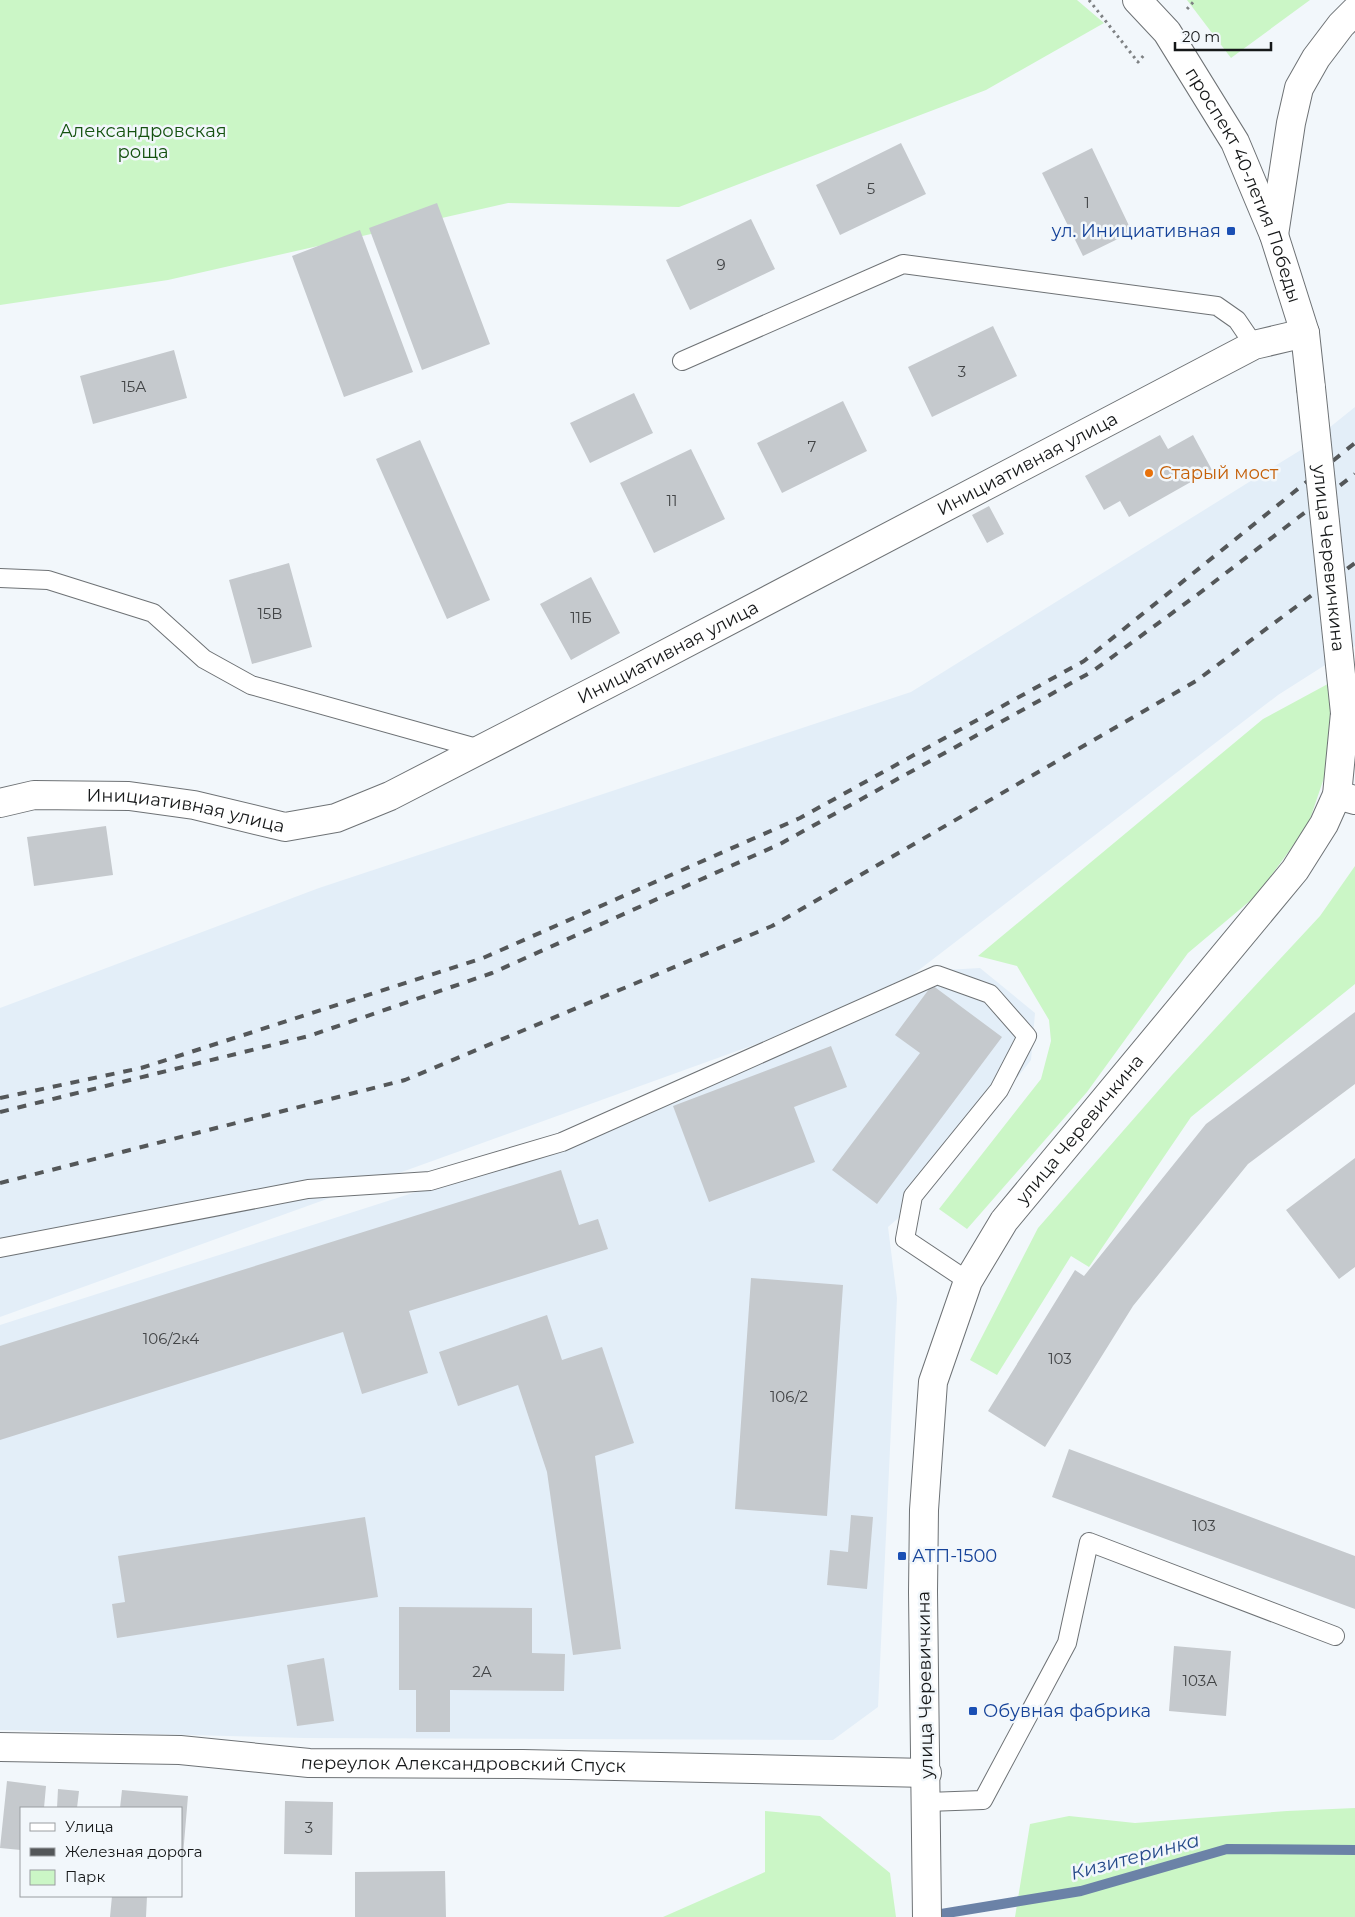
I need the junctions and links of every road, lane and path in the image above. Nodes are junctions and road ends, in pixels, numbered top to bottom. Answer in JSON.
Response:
{"nodes":[{"id":1,"x":1137,"y":0,"type":"edge"},
{"id":2,"x":1355,"y":11,"type":"edge"},
{"id":3,"x":1274,"y":235,"type":"junction"},
{"id":4,"x":1305,"y":334,"type":"junction"},
{"id":5,"x":1254,"y":345,"type":"junction"},
{"id":6,"x":682,"y":361,"type":"dead end"},
{"id":7,"x":1311,"y":388,"type":"joint"},
{"id":8,"x":0,"y":578,"type":"edge"},
{"id":9,"x":480,"y":749,"type":"junction"},
{"id":10,"x":1346,"y":797,"type":"edge"},
{"id":11,"x":0,"y":803,"type":"edge"},
{"id":12,"x":0,"y":1248,"type":"edge"},
{"id":13,"x":968,"y":1281,"type":"junction"},
{"id":14,"x":1335,"y":1636,"type":"dead end"},
{"id":15,"x":0,"y":1747,"type":"edge"},
{"id":16,"x":927,"y":1773,"type":"junction"},
{"id":17,"x":927,"y":1802,"type":"junction"},
{"id":18,"x":928,"y":1917,"type":"edge"}],
"edges":[{"from":1,"to":3,"type":"street","name":"проспект 40-летия Победы"},
{"from":2,"to":3,"type":"street"},
{"from":3,"to":4,"type":"street","name":"проспект 40-летия Победы"},
{"from":4,"to":5,"type":"street","name":"Инициативная улица"},
{"from":4,"to":7,"type":"street","name":"проспект 40-летия Победы"},
{"from":5,"to":6,"type":"lane"},
{"from":5,"to":9,"type":"street","name":"Инициативная улица"},
{"from":7,"to":10,"type":"street","name":"улица Черевичкина","bridge":true},
{"from":8,"to":9,"type":"lane"},
{"from":9,"to":11,"type":"street","name":"Инициативная улица"},
{"from":10,"to":13,"type":"street","name":"улица Черевичкина"},
{"from":12,"to":13,"type":"lane"},
{"from":13,"to":16,"type":"street","name":"улица Черевичкина"},
{"from":14,"to":17,"type":"lane"},
{"from":15,"to":16,"type":"street","name":"переулок Александровский Спуск"},
{"from":16,"to":17,"type":"street","name":"улица Черевичкина"},
{"from":17,"to":18,"type":"street","name":"улица Черевичкина"}]}
